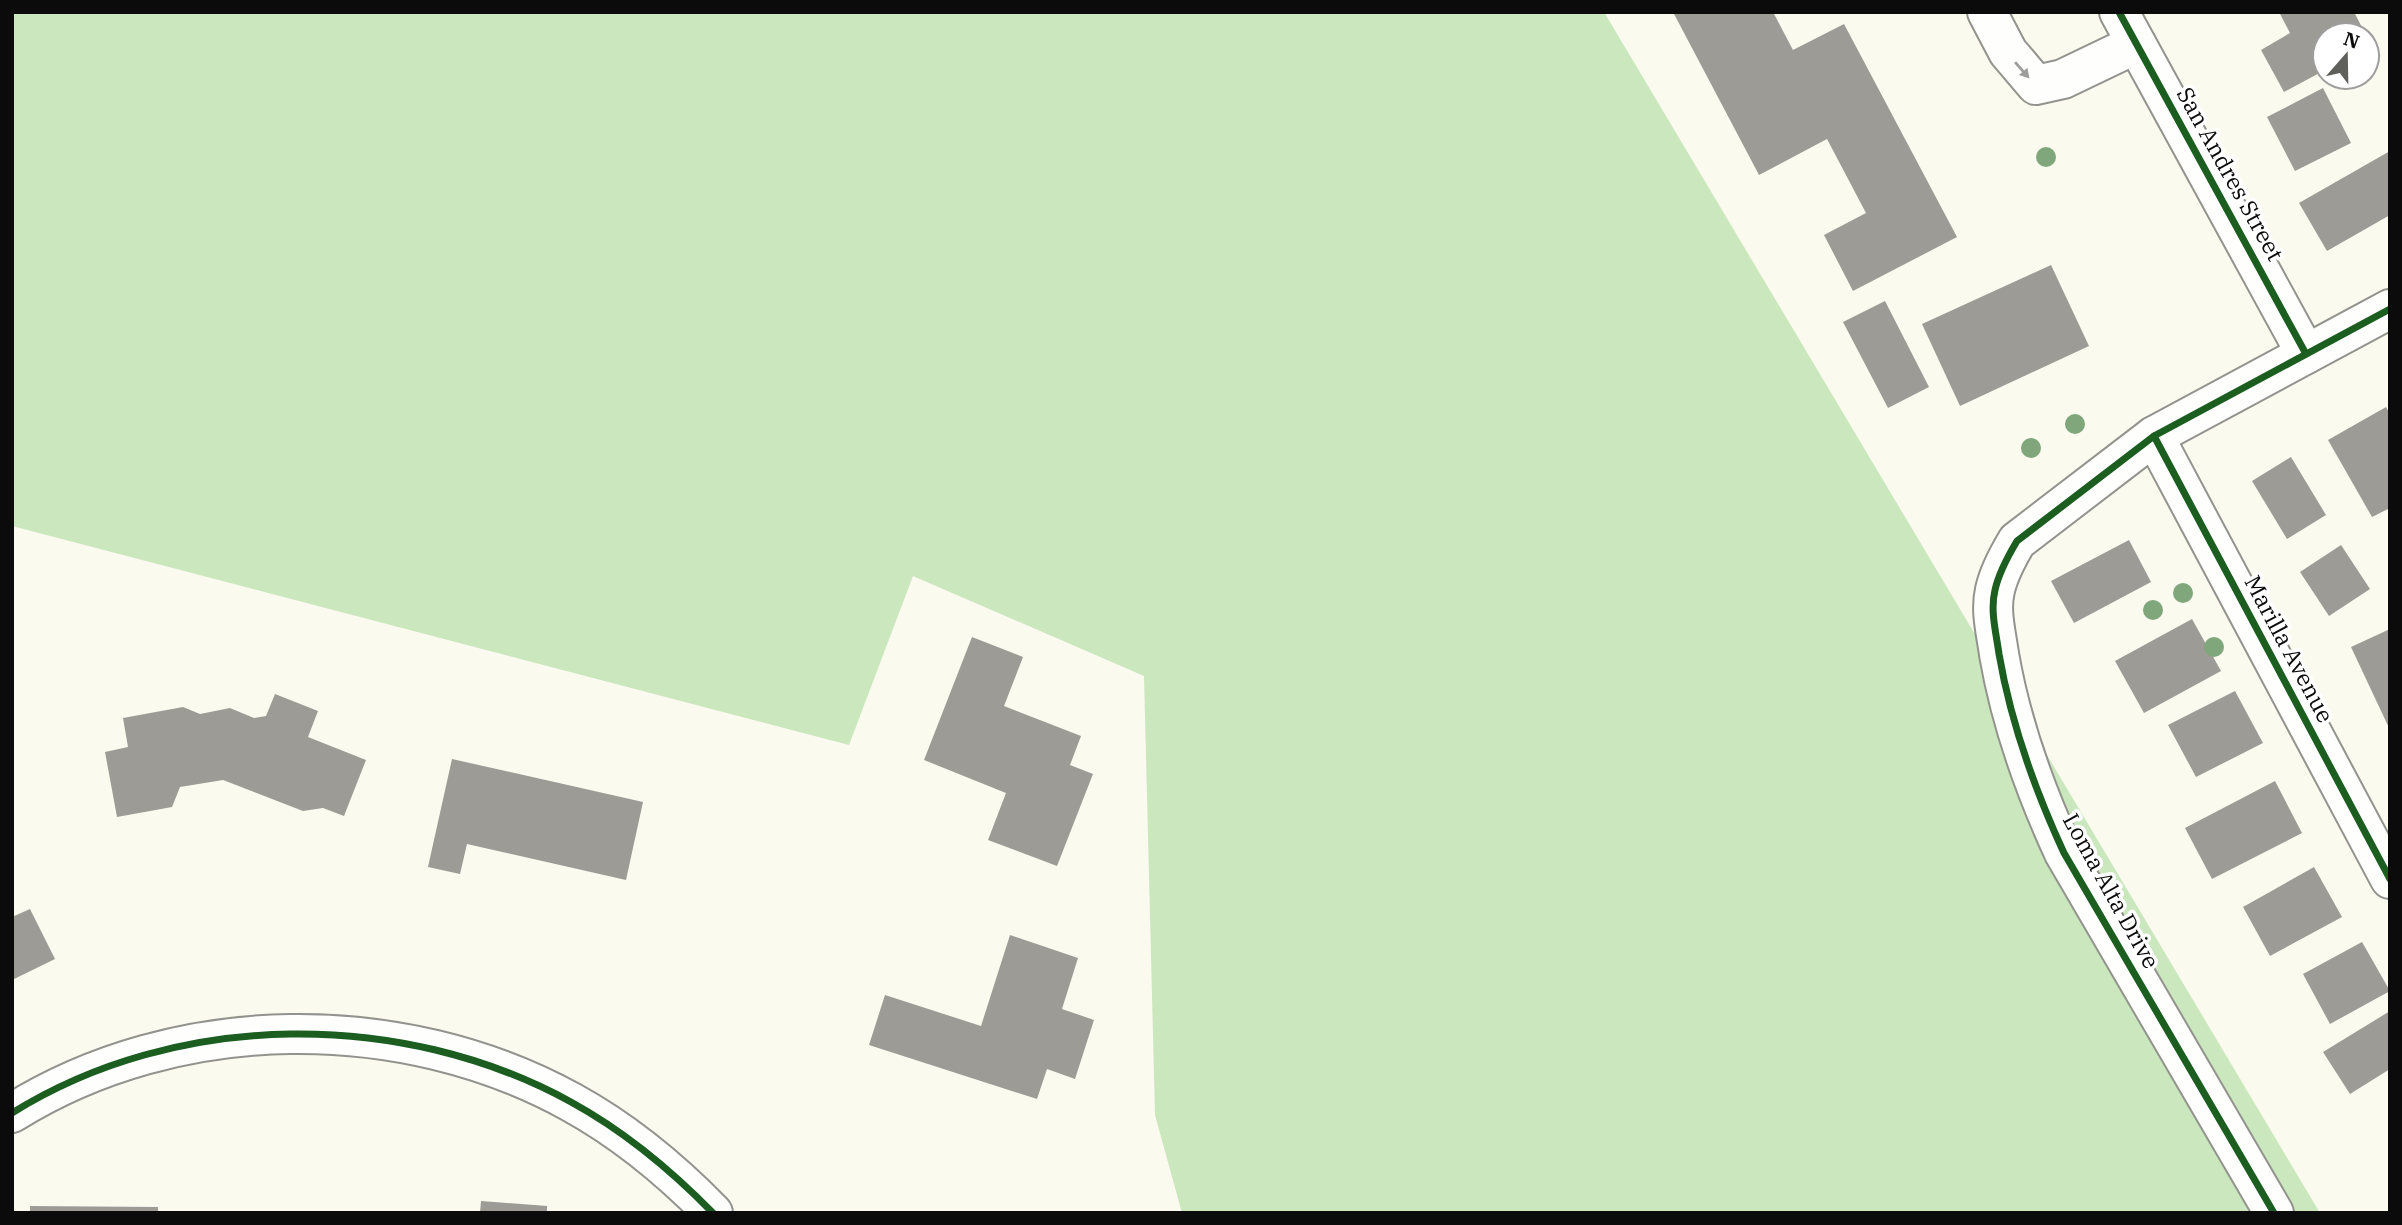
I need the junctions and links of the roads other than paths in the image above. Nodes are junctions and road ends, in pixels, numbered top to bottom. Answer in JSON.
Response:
{"nodes":[{"id":1,"x":1987,"y":12,"type":"edge"},
{"id":2,"x":2128,"y":28,"type":"edge"},
{"id":3,"x":2390,"y":309,"type":"edge"},
{"id":4,"x":2305,"y":354,"type":"junction"},
{"id":5,"x":2154,"y":436,"type":"junction"},
{"id":6,"x":2380,"y":841,"type":"edge"},
{"id":7,"x":2390,"y":879,"type":"edge"},
{"id":8,"x":12,"y":1112,"type":"edge"},
{"id":9,"x":713,"y":1213,"type":"edge"},
{"id":10,"x":2274,"y":1213,"type":"edge"}],
"edges":[{"from":1,"to":2,"type":"street","one_way":true},
{"from":2,"to":4,"type":"street","name":"San Andres Street"},
{"from":3,"to":4,"type":"street","name":"Loma Alta Drive"},
{"from":4,"to":5,"type":"street","name":"Loma Alta Drive"},
{"from":5,"to":6,"type":"street","name":"Marilla Avenue"},
{"from":5,"to":10,"type":"street","name":"Loma Alta Drive"},
{"from":6,"to":7,"type":"street","name":"Marilla Avenue"},
{"from":8,"to":9,"type":"street"}]}
